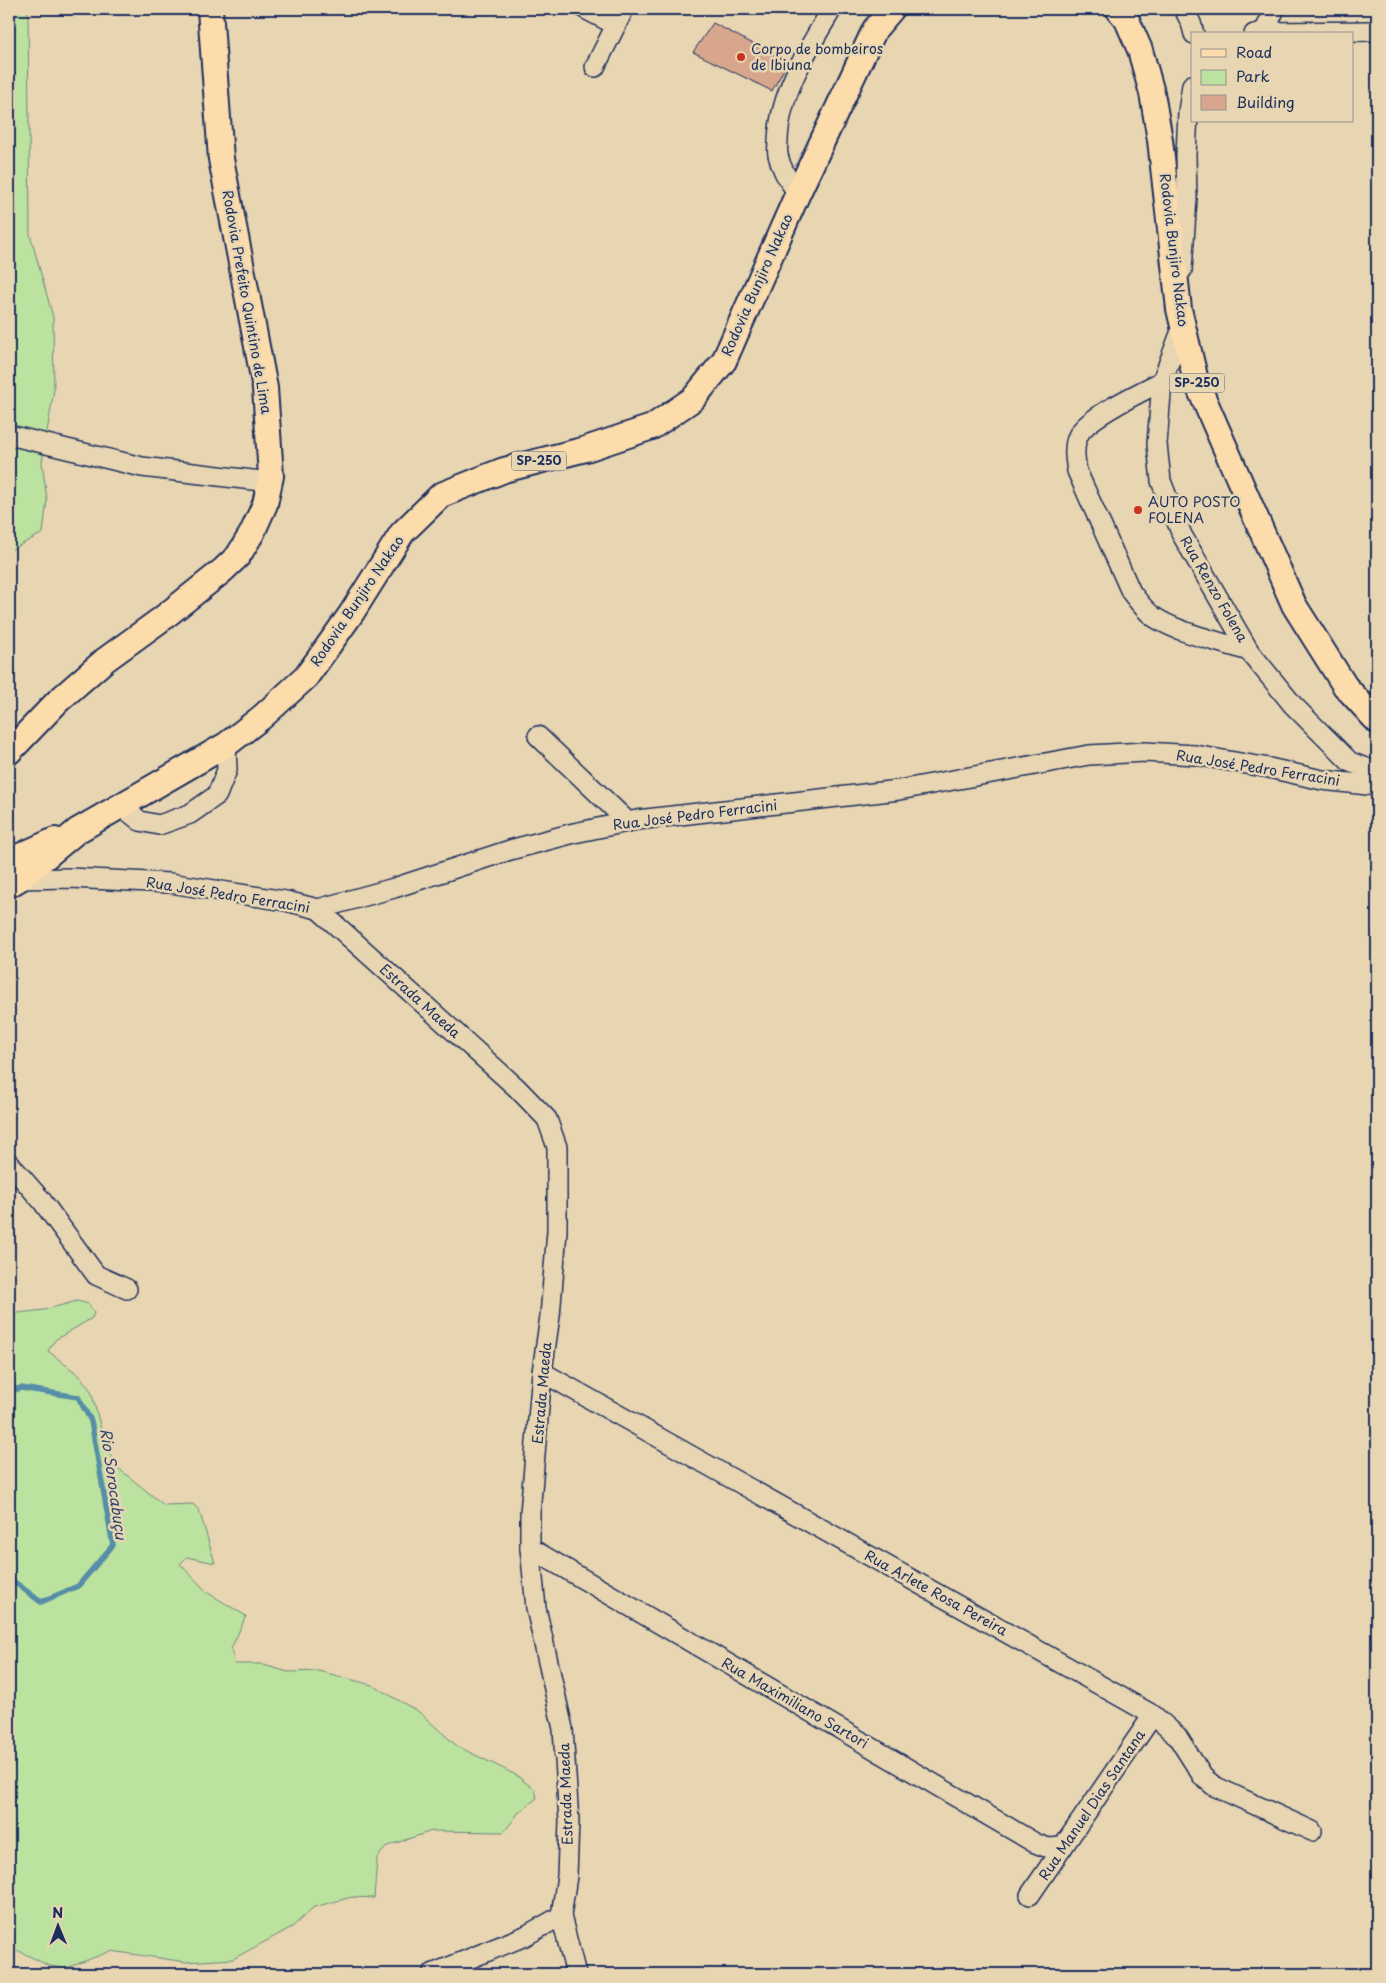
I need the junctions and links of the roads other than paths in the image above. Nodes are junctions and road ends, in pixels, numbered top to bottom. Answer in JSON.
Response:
{"nodes":[{"id":1,"x":210,"y":9,"type":"edge"},
{"id":2,"x":585,"y":9,"type":"edge"},
{"id":3,"x":624,"y":9,"type":"edge"},
{"id":4,"x":832,"y":9,"type":"edge"},
{"id":5,"x":892,"y":9,"type":"edge"},
{"id":6,"x":1118,"y":9,"type":"edge"},
{"id":7,"x":1184,"y":9,"type":"edge"},
{"id":8,"x":1275,"y":9,"type":"edge"},
{"id":9,"x":616,"y":26,"type":"junction"},
{"id":10,"x":1377,"y":31,"type":"edge"},
{"id":11,"x":1193,"y":32,"type":"edge"},
{"id":12,"x":1260,"y":32,"type":"edge"},
{"id":13,"x":1318,"y":32,"type":"edge"},
{"id":14,"x":595,"y":67,"type":"dead end"},
{"id":15,"x":1191,"y":92,"type":"edge"},
{"id":16,"x":798,"y":193,"type":"junction"},
{"id":17,"x":1181,"y":317,"type":"junction"},
{"id":18,"x":1162,"y":380,"type":"junction"},
{"id":19,"x":9,"y":435,"type":"edge"},
{"id":20,"x":270,"y":482,"type":"junction"},
{"id":21,"x":1249,"y":650,"type":"junction"},
{"id":22,"x":1377,"y":721,"type":"edge"},
{"id":23,"x":538,"y":736,"type":"dead end"},
{"id":24,"x":226,"y":745,"type":"junction"},
{"id":25,"x":9,"y":752,"type":"edge"},
{"id":26,"x":1377,"y":770,"type":"edge"},
{"id":27,"x":1377,"y":786,"type":"edge"},
{"id":28,"x":120,"y":805,"type":"junction"},
{"id":29,"x":628,"y":822,"type":"junction"},
{"id":30,"x":12,"y":875,"type":"edge"},
{"id":31,"x":318,"y":909,"type":"junction"},
{"id":32,"x":9,"y":1163,"type":"edge"},
{"id":33,"x":127,"y":1289,"type":"dead end"},
{"id":34,"x":542,"y":1372,"type":"junction"},
{"id":35,"x":530,"y":1548,"type":"junction"},
{"id":36,"x":1153,"y":1715,"type":"junction"},
{"id":37,"x":1312,"y":1831,"type":"dead end"},
{"id":38,"x":1063,"y":1847,"type":"junction"},
{"id":39,"x":1030,"y":1895,"type":"dead end"},
{"id":40,"x":561,"y":1916,"type":"junction"},
{"id":41,"x":432,"y":1974,"type":"edge"},
{"id":42,"x":576,"y":1974,"type":"edge"}],
"edges":[{"from":1,"to":20,"type":"main road","name":"Rodovia Prefeito Quintino de Lima"},
{"from":2,"to":9,"type":"street"},
{"from":3,"to":9,"type":"street"},
{"from":4,"to":16,"type":"street"},
{"from":5,"to":16,"type":"main road","name":"Rodovia Bunjiro Nakao","number":"SP-250"},
{"from":6,"to":17,"type":"main road","name":"Rodovia Bunjiro Nakao","number":"SP-250"},
{"from":7,"to":11,"type":"street"},
{"from":8,"to":12,"type":"street"},
{"from":9,"to":14,"type":"street"},
{"from":10,"to":13,"type":"street"},
{"from":15,"to":17,"type":"street","name":"Rua Renzo Folena"},
{"from":16,"to":24,"type":"main road","name":"Rodovia Bunjiro Nakao","number":"SP-250"},
{"from":17,"to":18,"type":"street","name":"Rua Renzo Folena"},
{"from":17,"to":22,"type":"main road","name":"Rodovia Bunjiro Nakao","number":"SP-250"},
{"from":18,"to":21,"type":"street","name":"Rua Renzo Folena"},
{"from":18,"to":21,"type":"street"},
{"from":19,"to":20,"type":"street"},
{"from":20,"to":25,"type":"main road","name":"Rodovia Prefeito Quintino de Lima"},
{"from":21,"to":26,"type":"street","name":"Rua Renzo Folena"},
{"from":23,"to":29,"type":"street"},
{"from":24,"to":28,"type":"main road","name":"Rodovia Bunjiro Nakao","number":"SP-250"},
{"from":24,"to":28,"type":"street"},
{"from":27,"to":29,"type":"street","name":"Rua José Pedro Ferracini"},
{"from":28,"to":30,"type":"main road","name":"Rodovia Bunjiro Nakao","number":"SP-250"},
{"from":29,"to":31,"type":"street","name":"Rua José Pedro Ferracini"},
{"from":30,"to":31,"type":"street","name":"Rua José Pedro Ferracini"},
{"from":31,"to":34,"type":"street","name":"Estrada Maeda"},
{"from":32,"to":33,"type":"street"},
{"from":34,"to":35,"type":"street","name":"Estrada Maeda"},
{"from":34,"to":36,"type":"street","name":"Rua Arlete Rosa Pereira"},
{"from":35,"to":38,"type":"street","name":"Rua Maximiliano Sartori"},
{"from":35,"to":40,"type":"street","name":"Estrada Maeda"},
{"from":36,"to":37,"type":"street","name":"Rua Arlete Rosa Pereira"},
{"from":36,"to":38,"type":"street","name":"Rua Manuel Dias Santana"},
{"from":38,"to":39,"type":"street","name":"Rua Manuel Dias Santana"},
{"from":40,"to":41,"type":"street"},
{"from":40,"to":42,"type":"street","name":"Estrada Maeda"}]}
